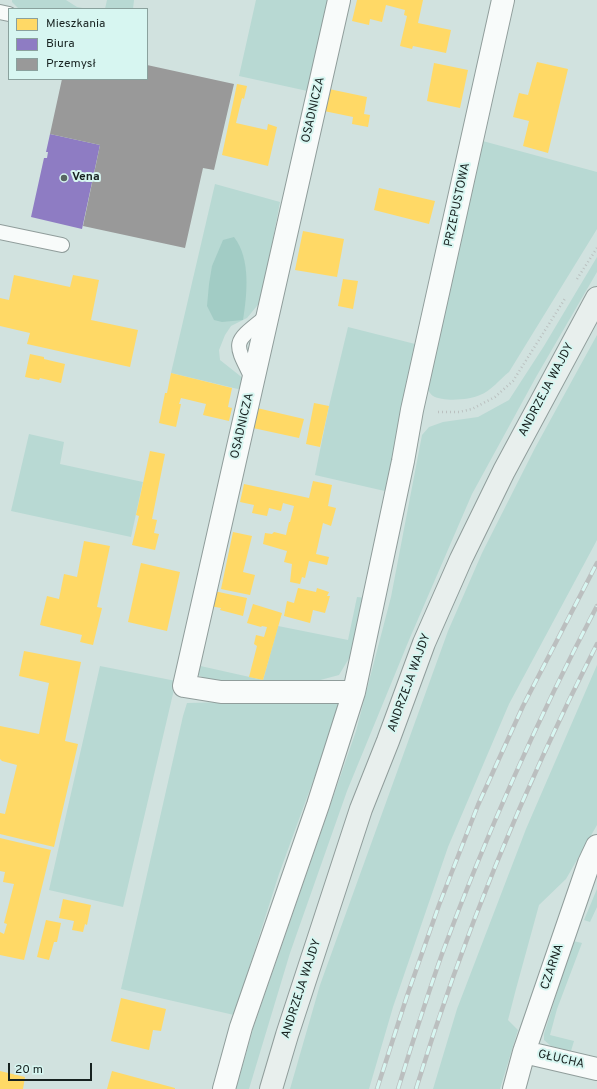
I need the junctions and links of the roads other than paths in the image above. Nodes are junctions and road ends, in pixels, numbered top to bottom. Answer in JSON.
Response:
{"nodes":[{"id":1,"x":339,"y":0,"type":"edge"},
{"id":2,"x":503,"y":0,"type":"edge"},
{"id":3,"x":0,"y":232,"type":"edge"},
{"id":4,"x":62,"y":245,"type":"dead end"},
{"id":5,"x":597,"y":298,"type":"edge"},
{"id":6,"x":354,"y":692,"type":"junction"},
{"id":7,"x":597,"y":846,"type":"edge"},
{"id":8,"x":524,"y":1052,"type":"junction"},
{"id":9,"x":597,"y":1069,"type":"edge"},
{"id":10,"x":224,"y":1089,"type":"edge"},
{"id":11,"x":271,"y":1089,"type":"edge"},
{"id":12,"x":514,"y":1089,"type":"edge"}],
"edges":[{"from":1,"to":6,"type":"street","name":"OSADNICZA"},
{"from":2,"to":6,"type":"street","name":"PRZEPUSTOWA"},
{"from":3,"to":4,"type":"lane"},
{"from":5,"to":11,"type":"main road","name":"ANDRZEJA WAJDY"},
{"from":6,"to":10,"type":"street","name":"PRZEPUSTOWA"},
{"from":7,"to":8,"type":"street","name":"CZARNA"},
{"from":8,"to":9,"type":"street","name":"GŁUCHA"},
{"from":8,"to":12,"type":"street","name":"CZARNA"}]}
